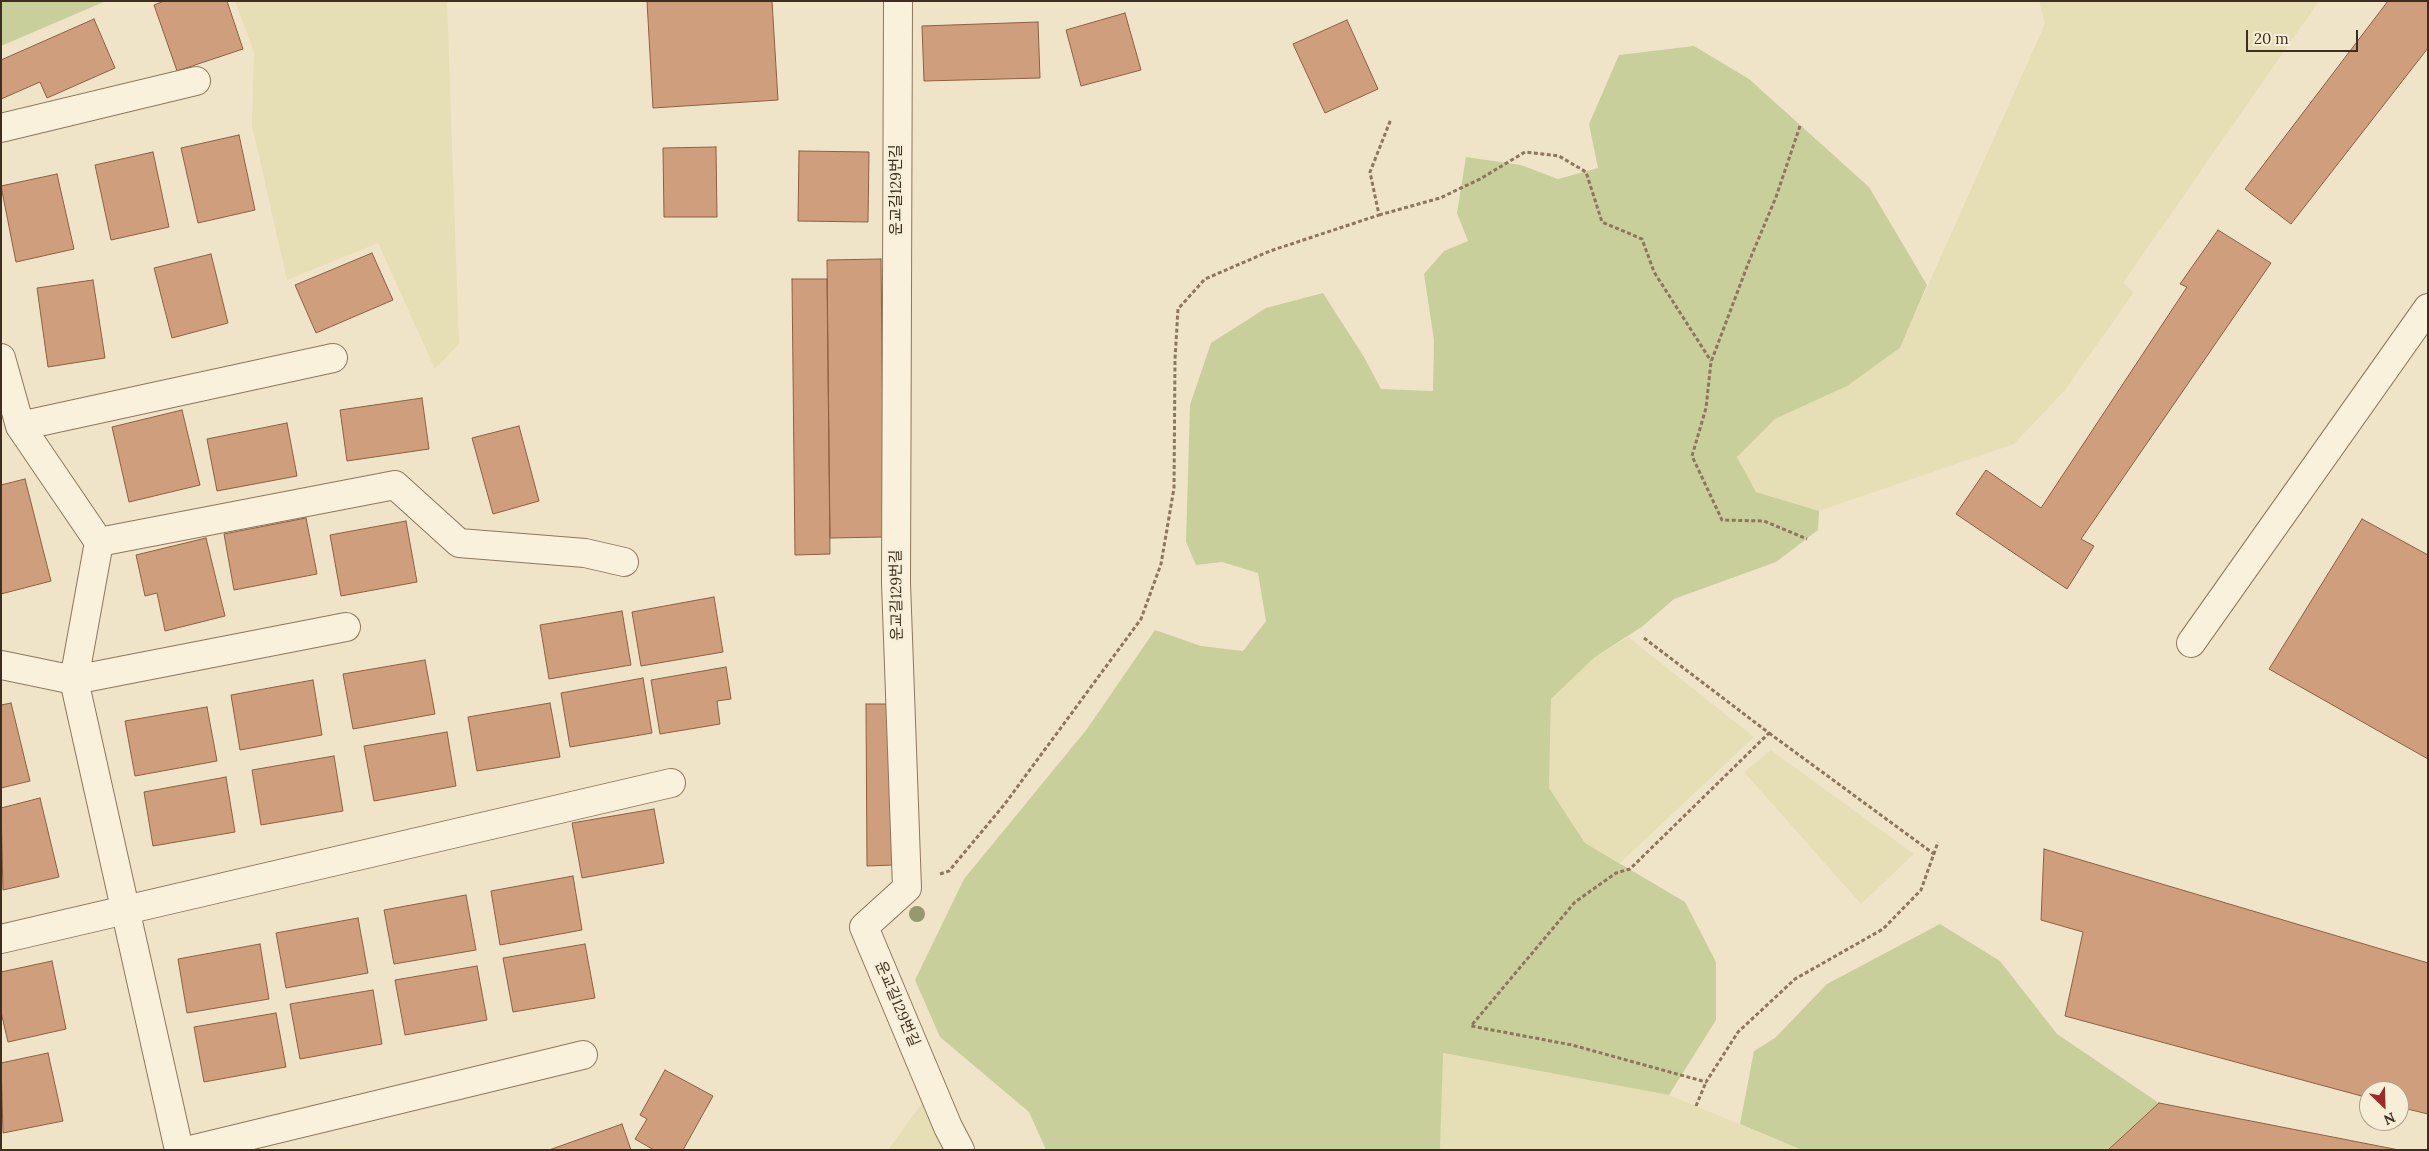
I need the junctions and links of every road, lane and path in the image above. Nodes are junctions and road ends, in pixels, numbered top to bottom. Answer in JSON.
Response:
{"nodes":[{"id":1,"x":898,"y":1,"type":"edge"},
{"id":2,"x":196,"y":81,"type":"dead end"},
{"id":3,"x":1391,"y":119,"type":"dead end"},
{"id":4,"x":1800,"y":126,"type":"dead end"},
{"id":5,"x":1,"y":128,"type":"edge"},
{"id":6,"x":1379,"y":215,"type":"junction"},
{"id":7,"x":2428,"y":308,"type":"edge"},
{"id":8,"x":333,"y":358,"type":"dead end"},
{"id":9,"x":1711,"y":362,"type":"junction"},
{"id":10,"x":2,"y":365,"type":"edge"},
{"id":11,"x":20,"y":426,"type":"junction"},
{"id":12,"x":1807,"y":539,"type":"dead end"},
{"id":13,"x":100,"y":542,"type":"junction"},
{"id":14,"x":624,"y":562,"type":"dead end"},
{"id":15,"x":346,"y":627,"type":"dead end"},
{"id":16,"x":1644,"y":638,"type":"dead end"},
{"id":17,"x":2191,"y":643,"type":"dead end"},
{"id":18,"x":1,"y":665,"type":"edge"},
{"id":19,"x":74,"y":680,"type":"junction"},
{"id":20,"x":1769,"y":733,"type":"junction"},
{"id":21,"x":671,"y":783,"type":"dead end"},
{"id":22,"x":1938,"y":842,"type":"dead end"},
{"id":23,"x":1934,"y":854,"type":"junction"},
{"id":24,"x":907,"y":888,"type":"junction"},
{"id":25,"x":126,"y":910,"type":"junction"},
{"id":26,"x":1,"y":939,"type":"edge"},
{"id":27,"x":583,"y":1055,"type":"dead end"},
{"id":28,"x":1706,"y":1082,"type":"junction"},
{"id":29,"x":1696,"y":1106,"type":"dead end"},
{"id":30,"x":179,"y":1150,"type":"edge"},
{"id":31,"x":190,"y":1150,"type":"edge"},
{"id":32,"x":960,"y":1150,"type":"edge"}],
"edges":[{"from":1,"to":24,"type":"street","name":"운교길129번길"},
{"from":2,"to":5,"type":"street"},
{"from":3,"to":6,"type":"path"},
{"from":4,"to":9,"type":"path"},
{"from":6,"to":9,"type":"path"},
{"from":6,"to":24,"type":"path"},
{"from":7,"to":17,"type":"street"},
{"from":8,"to":11,"type":"street"},
{"from":9,"to":12,"type":"path"},
{"from":10,"to":11,"type":"street"},
{"from":11,"to":13,"type":"street"},
{"from":13,"to":14,"type":"street"},
{"from":13,"to":19,"type":"street"},
{"from":15,"to":19,"type":"street"},
{"from":16,"to":20,"type":"path"},
{"from":18,"to":19,"type":"street"},
{"from":19,"to":25,"type":"street"},
{"from":20,"to":23,"type":"path"},
{"from":20,"to":28,"type":"path"},
{"from":21,"to":25,"type":"street"},
{"from":22,"to":23,"type":"path"},
{"from":23,"to":28,"type":"path"},
{"from":24,"to":32,"type":"street","name":"운교길129번길"},
{"from":25,"to":26,"type":"street"},
{"from":25,"to":30,"type":"street"},
{"from":27,"to":31,"type":"street"},
{"from":28,"to":29,"type":"path"}]}
